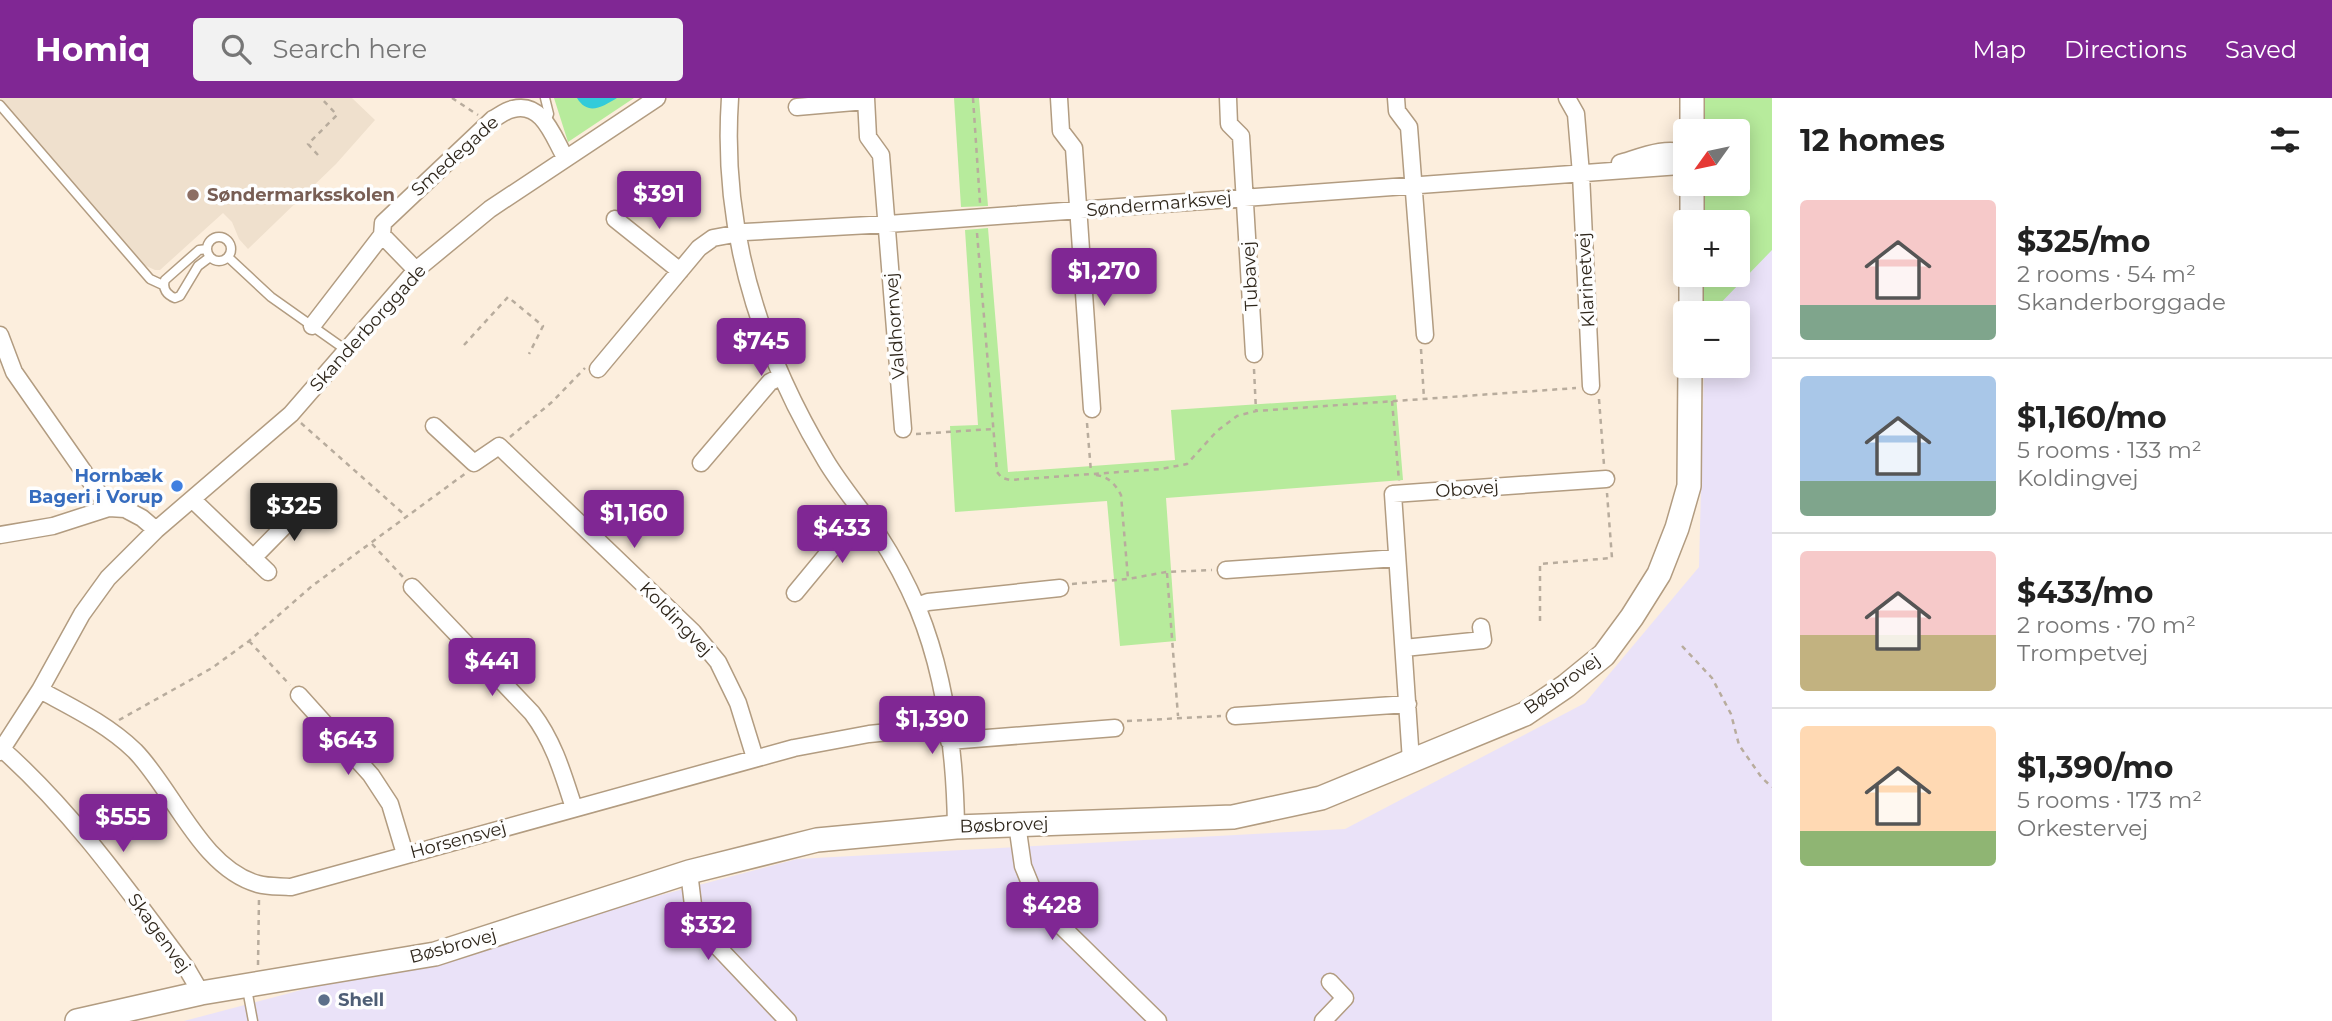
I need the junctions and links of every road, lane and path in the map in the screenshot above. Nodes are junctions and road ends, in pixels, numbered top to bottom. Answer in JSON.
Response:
{"nodes":[{"id":1,"x":321,"y":98,"type":"edge"},
{"id":2,"x":452,"y":98,"type":"edge"},
{"id":3,"x":545,"y":98,"type":"edge"},
{"id":4,"x":657,"y":98,"type":"edge"},
{"id":5,"x":730,"y":98,"type":"edge"},
{"id":6,"x":973,"y":98,"type":"edge"},
{"id":7,"x":1059,"y":98,"type":"edge"},
{"id":8,"x":1228,"y":98,"type":"edge"},
{"id":9,"x":1396,"y":98,"type":"edge"},
{"id":10,"x":1567,"y":98,"type":"edge"},
{"id":11,"x":1692,"y":98,"type":"edge"},
{"id":12,"x":866,"y":99,"type":"edge"},
{"id":13,"x":521,"y":103,"type":"edge"},
{"id":14,"x":0,"y":105,"type":"edge"},
{"id":15,"x":797,"y":107,"type":"dead end"},
{"id":16,"x":1692,"y":119,"type":"edge"},
{"id":17,"x":546,"y":121,"type":"junction"},
{"id":18,"x":489,"y":123,"type":"junction"},
{"id":19,"x":1673,"y":152,"type":"edge"},
{"id":20,"x":318,"y":155,"type":"dead end"},
{"id":21,"x":565,"y":157,"type":"junction"},
{"id":22,"x":1673,"y":167,"type":"edge"},
{"id":23,"x":1581,"y":174,"type":"junction"},
{"id":24,"x":1413,"y":185,"type":"junction"},
{"id":25,"x":1245,"y":197,"type":"junction"},
{"id":26,"x":1080,"y":210,"type":"junction"},
{"id":27,"x":976,"y":218,"type":"junction"},
{"id":28,"x":615,"y":219,"type":"dead end"},
{"id":29,"x":888,"y":224,"type":"junction"},
{"id":30,"x":737,"y":233,"type":"junction"},
{"id":31,"x":382,"y":235,"type":"junction"},
{"id":32,"x":208,"y":253,"type":"junction"},
{"id":33,"x":228,"y":257,"type":"junction"},
{"id":34,"x":416,"y":270,"type":"junction"},
{"id":35,"x":680,"y":271,"type":"junction"},
{"id":36,"x":163,"y":285,"type":"junction"},
{"id":37,"x":312,"y":326,"type":"junction"},
{"id":38,"x":0,"y":335,"type":"edge"},
{"id":39,"x":1425,"y":335,"type":"joint"},
{"id":40,"x":464,"y":345,"type":"dead end"},
{"id":41,"x":347,"y":350,"type":"junction"},
{"id":42,"x":529,"y":354,"type":"dead end"},
{"id":43,"x":1254,"y":354,"type":"joint"},
{"id":44,"x":598,"y":369,"type":"joint"},
{"id":45,"x":780,"y":377,"type":"junction"},
{"id":46,"x":1690,"y":378,"type":"edge"},
{"id":47,"x":1591,"y":386,"type":"junction"},
{"id":48,"x":1424,"y":398,"type":"junction"},
{"id":49,"x":1392,"y":401,"type":"junction"},
{"id":50,"x":1092,"y":409,"type":"joint"},
{"id":51,"x":1256,"y":411,"type":"junction"},
{"id":52,"x":291,"y":414,"type":"junction"},
{"id":53,"x":433,"y":426,"type":"dead end"},
{"id":54,"x":902,"y":429,"type":"joint"},
{"id":55,"x":993,"y":429,"type":"junction"},
{"id":56,"x":499,"y":446,"type":"junction"},
{"id":57,"x":474,"y":463,"type":"junction"},
{"id":58,"x":701,"y":463,"type":"dead end"},
{"id":59,"x":1091,"y":474,"type":"junction"},
{"id":60,"x":1606,"y":479,"type":"junction"},
{"id":61,"x":1400,"y":493,"type":"junction"},
{"id":62,"x":193,"y":500,"type":"junction"},
{"id":63,"x":308,"y":502,"type":"dead end"},
{"id":64,"x":109,"y":508,"type":"junction"},
{"id":65,"x":862,"y":512,"type":"junction"},
{"id":66,"x":407,"y":517,"type":"junction"},
{"id":67,"x":156,"y":530,"type":"junction"},
{"id":68,"x":0,"y":535,"type":"edge"},
{"id":69,"x":371,"y":543,"type":"junction"},
{"id":70,"x":253,"y":558,"type":"junction"},
{"id":71,"x":1397,"y":558,"type":"junction"},
{"id":72,"x":1226,"y":570,"type":"joint"},
{"id":73,"x":268,"y":572,"type":"dead end"},
{"id":74,"x":1166,"y":572,"type":"junction"},
{"id":75,"x":1128,"y":579,"type":"junction"},
{"id":76,"x":412,"y":587,"type":"joint"},
{"id":77,"x":1060,"y":589,"type":"joint"},
{"id":78,"x":795,"y":593,"type":"dead end"},
{"id":79,"x":917,"y":607,"type":"junction"},
{"id":80,"x":1540,"y":621,"type":"dead end"},
{"id":81,"x":1481,"y":627,"type":"dead end"},
{"id":82,"x":249,"y":641,"type":"junction"},
{"id":83,"x":1682,"y":646,"type":"dead end"},
{"id":84,"x":1404,"y":648,"type":"junction"},
{"id":85,"x":40,"y":690,"type":"junction"},
{"id":86,"x":299,"y":695,"type":"joint"},
{"id":87,"x":1408,"y":704,"type":"junction"},
{"id":88,"x":1178,"y":716,"type":"junction"},
{"id":89,"x":1235,"y":716,"type":"joint"},
{"id":90,"x":107,"y":727,"type":"junction"},
{"id":91,"x":1115,"y":728,"type":"joint"},
{"id":92,"x":948,"y":733,"type":"junction"},
{"id":93,"x":1,"y":750,"type":"edge"},
{"id":94,"x":755,"y":758,"type":"junction"},
{"id":95,"x":1411,"y":761,"type":"junction"},
{"id":96,"x":1772,"y":787,"type":"edge"},
{"id":97,"x":574,"y":808,"type":"junction"},
{"id":98,"x":1017,"y":824,"type":"junction"},
{"id":99,"x":956,"y":827,"type":"junction"},
{"id":100,"x":405,"y":854,"type":"junction"},
{"id":101,"x":689,"y":872,"type":"junction"},
{"id":102,"x":259,"y":885,"type":"junction"},
{"id":103,"x":1330,"y":982,"type":"dead end"},
{"id":104,"x":252,"y":985,"type":"junction"},
{"id":105,"x":201,"y":993,"type":"junction"},
{"id":106,"x":77,"y":1021,"type":"edge"},
{"id":107,"x":253,"y":1021,"type":"edge"},
{"id":108,"x":788,"y":1021,"type":"edge"},
{"id":109,"x":1158,"y":1021,"type":"edge"},
{"id":110,"x":1323,"y":1021,"type":"edge"}],
"edges":[{"from":1,"to":20,"type":"path"},
{"from":2,"to":18,"type":"path"},
{"from":3,"to":17,"type":"lane"},
{"from":4,"to":21,"type":"street","name":"Skanderborggade"},
{"from":5,"to":30,"type":"street"},
{"from":6,"to":27,"type":"path"},
{"from":7,"to":26,"type":"street"},
{"from":8,"to":25,"type":"street","name":"Tubavej"},
{"from":9,"to":24,"type":"street"},
{"from":10,"to":23,"type":"street","name":"Klarinetvej"},
{"from":11,"to":16,"type":"street"},
{"from":12,"to":15,"type":"street"},
{"from":12,"to":29,"type":"street","name":"Valdhornvej"},
{"from":13,"to":17,"type":"street","name":"Smedegade"},
{"from":13,"to":18,"type":"street","name":"Smedegade"},
{"from":14,"to":36,"type":"lane"},
{"from":17,"to":21,"type":"street"},
{"from":18,"to":31,"type":"street","name":"Smedegade"},
{"from":19,"to":23,"type":"street","name":"Søndermarksvej"},
{"from":21,"to":34,"type":"street","name":"Skanderborggade"},
{"from":22,"to":23,"type":"street","name":"Søndermarksvej"},
{"from":23,"to":24,"type":"street","name":"Søndermarksvej"},
{"from":23,"to":47,"type":"street","name":"Klarinetvej"},
{"from":24,"to":25,"type":"street","name":"Søndermarksvej"},
{"from":24,"to":39,"type":"street"},
{"from":25,"to":26,"type":"street","name":"Søndermarksvej"},
{"from":25,"to":43,"type":"street","name":"Tubavej"},
{"from":26,"to":27,"type":"street","name":"Søndermarksvej"},
{"from":26,"to":50,"type":"street"},
{"from":27,"to":29,"type":"street","name":"Søndermarksvej"},
{"from":27,"to":55,"type":"path"},
{"from":28,"to":35,"type":"street"},
{"from":29,"to":30,"type":"street","name":"Søndermarksvej"},
{"from":29,"to":54,"type":"street","name":"Valdhornvej"},
{"from":30,"to":35,"type":"street","name":"Søndermarksvej"},
{"from":30,"to":45,"type":"street"},
{"from":31,"to":34,"type":"street"},
{"from":31,"to":37,"type":"street","name":"Smedegade"},
{"from":32,"to":33,"type":"lane"},
{"from":32,"to":33,"type":"lane"},
{"from":32,"to":36,"type":"lane"},
{"from":32,"to":36,"type":"lane"},
{"from":33,"to":37,"type":"lane"},
{"from":34,"to":41,"type":"street","name":"Skanderborggade"},
{"from":35,"to":44,"type":"street","name":"Søndermarksvej"},
{"from":37,"to":41,"type":"lane"},
{"from":38,"to":64,"type":"street"},
{"from":39,"to":48,"type":"path"},
{"from":40,"to":42,"type":"path"},
{"from":41,"to":52,"type":"street","name":"Skanderborggade"},
{"from":43,"to":51,"type":"path"},
{"from":44,"to":56,"type":"path"},
{"from":45,"to":58,"type":"street"},
{"from":45,"to":65,"type":"street"},
{"from":46,"to":95,"type":"street","name":"Bøsbrovej"},
{"from":47,"to":48,"type":"path"},
{"from":47,"to":60,"type":"path"},
{"from":48,"to":49,"type":"path"},
{"from":49,"to":51,"type":"path"},
{"from":49,"to":61,"type":"path"},
{"from":50,"to":59,"type":"path"},
{"from":51,"to":59,"type":"path"},
{"from":52,"to":62,"type":"street","name":"Skanderborggade"},
{"from":52,"to":66,"type":"path"},
{"from":53,"to":57,"type":"street"},
{"from":54,"to":55,"type":"path"},
{"from":55,"to":59,"type":"path"},
{"from":56,"to":57,"type":"street"},
{"from":56,"to":94,"type":"street","name":"Koldingvej"},
{"from":57,"to":66,"type":"path"},
{"from":59,"to":75,"type":"path"},
{"from":60,"to":61,"type":"street","name":"Obovej"},
{"from":60,"to":80,"type":"path"},
{"from":61,"to":71,"type":"street"},
{"from":62,"to":67,"type":"street","name":"Skanderborggade"},
{"from":62,"to":70,"type":"street"},
{"from":63,"to":70,"type":"street"},
{"from":64,"to":67,"type":"street"},
{"from":64,"to":68,"type":"street"},
{"from":65,"to":78,"type":"street"},
{"from":65,"to":79,"type":"street"},
{"from":66,"to":69,"type":"path"},
{"from":67,"to":85,"type":"street","name":"Skanderborggade"},
{"from":69,"to":76,"type":"path"},
{"from":69,"to":82,"type":"path"},
{"from":70,"to":73,"type":"street"},
{"from":71,"to":72,"type":"street"},
{"from":71,"to":84,"type":"street"},
{"from":72,"to":74,"type":"path"},
{"from":74,"to":75,"type":"path"},
{"from":74,"to":88,"type":"path"},
{"from":75,"to":77,"type":"path"},
{"from":76,"to":97,"type":"street"},
{"from":77,"to":79,"type":"street"},
{"from":79,"to":92,"type":"street"},
{"from":81,"to":84,"type":"street"},
{"from":82,"to":86,"type":"path"},
{"from":82,"to":90,"type":"path"},
{"from":83,"to":96,"type":"path"},
{"from":84,"to":87,"type":"street"},
{"from":85,"to":90,"type":"street","name":"Horsensvej"},
{"from":85,"to":93,"type":"street","name":"Skanderborggade"},
{"from":86,"to":100,"type":"street"},
{"from":87,"to":89,"type":"street"},
{"from":87,"to":95,"type":"street"},
{"from":88,"to":89,"type":"path"},
{"from":88,"to":91,"type":"path"},
{"from":90,"to":102,"type":"street","name":"Horsensvej"},
{"from":91,"to":92,"type":"street","name":"Horsensvej"},
{"from":92,"to":94,"type":"street","name":"Horsensvej"},
{"from":92,"to":99,"type":"street"},
{"from":93,"to":105,"type":"street","name":"Skagenvej"},
{"from":94,"to":97,"type":"street","name":"Horsensvej"},
{"from":95,"to":98,"type":"street","name":"Bøsbrovej"},
{"from":97,"to":100,"type":"street","name":"Horsensvej"},
{"from":98,"to":99,"type":"street","name":"Bøsbrovej"},
{"from":98,"to":109,"type":"street"},
{"from":99,"to":101,"type":"street","name":"Bøsbrovej"},
{"from":100,"to":102,"type":"street","name":"Horsensvej"},
{"from":101,"to":104,"type":"street","name":"Bøsbrovej"},
{"from":101,"to":108,"type":"street"},
{"from":102,"to":104,"type":"path"},
{"from":103,"to":110,"type":"street"},
{"from":104,"to":105,"type":"street","name":"Bøsbrovej"},
{"from":104,"to":107,"type":"lane"},
{"from":105,"to":106,"type":"street","name":"Bøsbrovej"}]}
